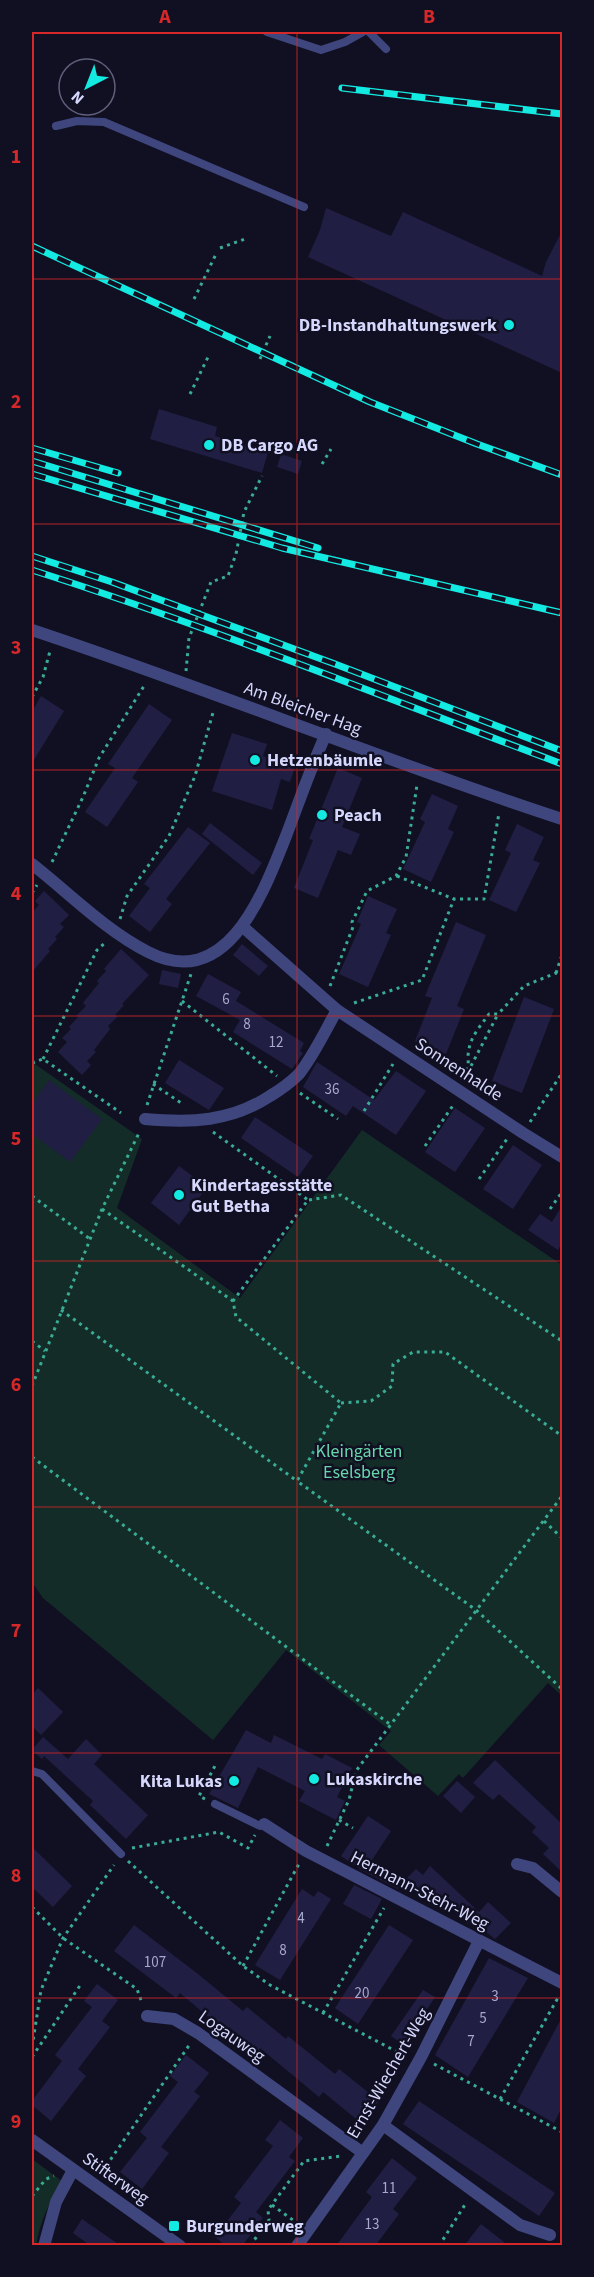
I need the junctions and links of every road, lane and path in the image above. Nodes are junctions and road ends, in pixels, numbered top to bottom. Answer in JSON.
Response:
{"nodes":[{"id":1,"x":267,"y":32,"type":"edge"},
{"id":2,"x":363,"y":32,"type":"edge"},
{"id":3,"x":369,"y":32,"type":"edge"},
{"id":4,"x":386,"y":49,"type":"dead end"},
{"id":5,"x":56,"y":126,"type":"dead end"},
{"id":6,"x":304,"y":207,"type":"dead end"},
{"id":7,"x":245,"y":239,"type":"dead end"},
{"id":8,"x":194,"y":299,"type":"dead end"},
{"id":9,"x":270,"y":336,"type":"dead end"},
{"id":10,"x":208,"y":355,"type":"dead end"},
{"id":11,"x":260,"y":359,"type":"dead end"},
{"id":12,"x":190,"y":394,"type":"dead end"},
{"id":13,"x":330,"y":449,"type":"dead end"},
{"id":14,"x":322,"y":464,"type":"dead end"},
{"id":15,"x":262,"y":476,"type":"dead end"},
{"id":16,"x":32,"y":630,"type":"edge"},
{"id":17,"x":54,"y":638,"type":"junction"},
{"id":18,"x":185,"y":684,"type":"junction"},
{"id":19,"x":144,"y":686,"type":"dead end"},
{"id":20,"x":32,"y":697,"type":"edge"},
{"id":21,"x":214,"y":709,"type":"dead end"},
{"id":22,"x":326,"y":734,"type":"junction"},
{"id":23,"x":418,"y":780,"type":"dead end"},
{"id":24,"x":500,"y":808,"type":"dead end"},
{"id":25,"x":562,"y":819,"type":"edge"},
{"id":26,"x":57,"y":852,"type":"dead end"},
{"id":27,"x":32,"y":864,"type":"edge"},
{"id":28,"x":396,"y":876,"type":"junction"},
{"id":29,"x":454,"y":899,"type":"junction"},
{"id":30,"x":243,"y":927,"type":"junction"},
{"id":31,"x":116,"y":931,"type":"junction"},
{"id":32,"x":97,"y":950,"type":"dead end"},
{"id":33,"x":562,"y":955,"type":"edge"},
{"id":34,"x":556,"y":973,"type":"junction"},
{"id":35,"x":562,"y":975,"type":"edge"},
{"id":36,"x":184,"y":993,"type":"dead end"},
{"id":37,"x":324,"y":1000,"type":"junction"},
{"id":38,"x":182,"y":1001,"type":"junction"},
{"id":39,"x":337,"y":1010,"type":"junction"},
{"id":40,"x":498,"y":1014,"type":"junction"},
{"id":41,"x":400,"y":1052,"type":"junction"},
{"id":42,"x":43,"y":1059,"type":"junction"},
{"id":43,"x":32,"y":1063,"type":"edge"},
{"id":44,"x":470,"y":1068,"type":"junction"},
{"id":45,"x":562,"y":1073,"type":"edge"},
{"id":46,"x":153,"y":1084,"type":"junction"},
{"id":47,"x":288,"y":1085,"type":"junction"},
{"id":48,"x":459,"y":1091,"type":"junction"},
{"id":49,"x":364,"y":1111,"type":"dead end"},
{"id":50,"x":121,"y":1113,"type":"dead end"},
{"id":51,"x":145,"y":1119,"type":"junction"},
{"id":52,"x":338,"y":1119,"type":"dead end"},
{"id":53,"x":201,"y":1120,"type":"junction"},
{"id":54,"x":519,"y":1130,"type":"junction"},
{"id":55,"x":425,"y":1146,"type":"dead end"},
{"id":56,"x":562,"y":1157,"type":"edge"},
{"id":57,"x":479,"y":1179,"type":"dead end"},
{"id":58,"x":562,"y":1192,"type":"edge"},
{"id":59,"x":32,"y":1196,"type":"edge"},
{"id":60,"x":308,"y":1200,"type":"junction"},
{"id":61,"x":102,"y":1209,"type":"junction"},
{"id":62,"x":550,"y":1209,"type":"dead end"},
{"id":63,"x":90,"y":1239,"type":"junction"},
{"id":64,"x":233,"y":1301,"type":"junction"},
{"id":65,"x":62,"y":1310,"type":"junction"},
{"id":66,"x":32,"y":1341,"type":"edge"},
{"id":67,"x":562,"y":1341,"type":"edge"},
{"id":68,"x":45,"y":1351,"type":"junction"},
{"id":69,"x":32,"y":1386,"type":"edge"},
{"id":70,"x":341,"y":1403,"type":"junction"},
{"id":71,"x":562,"y":1436,"type":"edge"},
{"id":72,"x":32,"y":1457,"type":"edge"},
{"id":73,"x":297,"y":1481,"type":"junction"},
{"id":74,"x":562,"y":1496,"type":"edge"},
{"id":75,"x":544,"y":1520,"type":"junction"},
{"id":76,"x":562,"y":1538,"type":"edge"},
{"id":77,"x":477,"y":1610,"type":"junction"},
{"id":78,"x":562,"y":1689,"type":"edge"},
{"id":79,"x":391,"y":1725,"type":"junction"},
{"id":80,"x":216,"y":1764,"type":"dead end"},
{"id":81,"x":32,"y":1771,"type":"edge"},
{"id":82,"x":215,"y":1804,"type":"joint"},
{"id":83,"x":339,"y":1820,"type":"junction"},
{"id":84,"x":262,"y":1825,"type":"junction"},
{"id":85,"x":353,"y":1828,"type":"dead end"},
{"id":86,"x":306,"y":1851,"type":"junction"},
{"id":87,"x":121,"y":1854,"type":"junction"},
{"id":88,"x":320,"y":1859,"type":"junction"},
{"id":89,"x":517,"y":1864,"type":"dead end"},
{"id":90,"x":562,"y":1892,"type":"edge"},
{"id":91,"x":390,"y":1896,"type":"junction"},
{"id":92,"x":32,"y":1908,"type":"edge"},
{"id":93,"x":63,"y":1938,"type":"junction"},
{"id":94,"x":479,"y":1941,"type":"junction"},
{"id":95,"x":243,"y":1966,"type":"junction"},
{"id":96,"x":562,"y":1983,"type":"edge"},
{"id":97,"x":81,"y":1984,"type":"dead end"},
{"id":98,"x":557,"y":2000,"type":"dead end"},
{"id":99,"x":324,"y":2013,"type":"junction"},
{"id":100,"x":147,"y":2016,"type":"joint"},
{"id":101,"x":32,"y":2027,"type":"edge"},
{"id":102,"x":36,"y":2031,"type":"junction"},
{"id":103,"x":198,"y":2033,"type":"junction"},
{"id":104,"x":32,"y":2047,"type":"edge"},
{"id":105,"x":32,"y":2057,"type":"edge"},
{"id":106,"x":419,"y":2060,"type":"junction"},
{"id":107,"x":500,"y":2098,"type":"junction"},
{"id":108,"x":383,"y":2125,"type":"junction"},
{"id":109,"x":562,"y":2132,"type":"edge"},
{"id":110,"x":32,"y":2140,"type":"edge"},
{"id":111,"x":363,"y":2153,"type":"junction"},
{"id":112,"x":340,"y":2156,"type":"dead end"},
{"id":113,"x":73,"y":2170,"type":"junction"},
{"id":114,"x":94,"y":2184,"type":"junction"},
{"id":115,"x":474,"y":2191,"type":"junction"},
{"id":116,"x":272,"y":2205,"type":"junction"},
{"id":117,"x":307,"y":2231,"type":"junction"},
{"id":118,"x":550,"y":2235,"type":"dead end"},
{"id":119,"x":44,"y":2246,"type":"edge"},
{"id":120,"x":180,"y":2246,"type":"edge"},
{"id":121,"x":253,"y":2246,"type":"edge"},
{"id":122,"x":297,"y":2246,"type":"edge"},
{"id":123,"x":439,"y":2246,"type":"edge"}],
"edges":[{"from":1,"to":2,"type":"lane"},
{"from":3,"to":4,"type":"lane"},
{"from":5,"to":6,"type":"lane"},
{"from":7,"to":8,"type":"path"},
{"from":9,"to":11,"type":"path"},
{"from":10,"to":12,"type":"path"},
{"from":13,"to":14,"type":"path"},
{"from":15,"to":18,"type":"path"},
{"from":16,"to":17,"type":"street","name":"Am Bleicher Hag"},
{"from":17,"to":18,"type":"street","name":"Am Bleicher Hag"},
{"from":17,"to":20,"type":"path"},
{"from":18,"to":22,"type":"street","name":"Am Bleicher Hag"},
{"from":19,"to":26,"type":"path"},
{"from":21,"to":31,"type":"path"},
{"from":22,"to":25,"type":"street","name":"Am Bleicher Hag"},
{"from":22,"to":30,"type":"street"},
{"from":23,"to":28,"type":"path"},
{"from":24,"to":29,"type":"path"},
{"from":27,"to":31,"type":"street"},
{"from":28,"to":29,"type":"path"},
{"from":28,"to":37,"type":"path"},
{"from":29,"to":39,"type":"path"},
{"from":30,"to":31,"type":"street"},
{"from":30,"to":37,"type":"street","name":"Sonnenhalde"},
{"from":32,"to":42,"type":"path"},
{"from":33,"to":34,"type":"path"},
{"from":34,"to":35,"type":"path"},
{"from":34,"to":40,"type":"path"},
{"from":36,"to":38,"type":"path"},
{"from":37,"to":39,"type":"street","name":"Sonnenhalde"},
{"from":38,"to":46,"type":"path"},
{"from":38,"to":47,"type":"path"},
{"from":39,"to":41,"type":"street","name":"Sonnenhalde"},
{"from":39,"to":47,"type":"street"},
{"from":40,"to":44,"type":"path"},
{"from":40,"to":44,"type":"path"},
{"from":41,"to":48,"type":"street","name":"Sonnenhalde"},
{"from":41,"to":49,"type":"path"},
{"from":42,"to":43,"type":"path"},
{"from":42,"to":50,"type":"path"},
{"from":44,"to":48,"type":"path"},
{"from":45,"to":54,"type":"path"},
{"from":46,"to":51,"type":"path"},
{"from":46,"to":53,"type":"path"},
{"from":47,"to":52,"type":"path"},
{"from":47,"to":53,"type":"street"},
{"from":48,"to":54,"type":"street","name":"Sonnenhalde"},
{"from":48,"to":55,"type":"path"},
{"from":51,"to":53,"type":"street"},
{"from":51,"to":61,"type":"path"},
{"from":53,"to":60,"type":"path"},
{"from":54,"to":56,"type":"street","name":"Sonnenhalde"},
{"from":54,"to":57,"type":"path"},
{"from":58,"to":62,"type":"path"},
{"from":59,"to":63,"type":"path"},
{"from":60,"to":64,"type":"path"},
{"from":60,"to":67,"type":"path"},
{"from":61,"to":63,"type":"path"},
{"from":61,"to":64,"type":"path"},
{"from":63,"to":65,"type":"path"},
{"from":64,"to":70,"type":"path"},
{"from":65,"to":68,"type":"path"},
{"from":65,"to":73,"type":"path"},
{"from":66,"to":68,"type":"path"},
{"from":68,"to":69,"type":"path"},
{"from":70,"to":71,"type":"path"},
{"from":70,"to":73,"type":"path"},
{"from":72,"to":79,"type":"path"},
{"from":73,"to":77,"type":"path"},
{"from":74,"to":75,"type":"path"},
{"from":75,"to":76,"type":"path"},
{"from":75,"to":77,"type":"path"},
{"from":77,"to":78,"type":"path"},
{"from":77,"to":79,"type":"path"},
{"from":79,"to":83,"type":"path"},
{"from":80,"to":82,"type":"path"},
{"from":81,"to":87,"type":"lane"},
{"from":82,"to":84,"type":"lane"},
{"from":83,"to":85,"type":"path"},
{"from":83,"to":88,"type":"path"},
{"from":84,"to":86,"type":"street","name":"Hermann-Stehr-Weg"},
{"from":84,"to":87,"type":"path"},
{"from":86,"to":88,"type":"street","name":"Hermann-Stehr-Weg"},
{"from":86,"to":95,"type":"path"},
{"from":87,"to":93,"type":"path"},
{"from":87,"to":95,"type":"path"},
{"from":88,"to":91,"type":"street","name":"Hermann-Stehr-Weg"},
{"from":89,"to":90,"type":"street"},
{"from":91,"to":94,"type":"street","name":"Hermann-Stehr-Weg"},
{"from":91,"to":99,"type":"path"},
{"from":92,"to":93,"type":"path"},
{"from":93,"to":100,"type":"path"},
{"from":93,"to":102,"type":"path"},
{"from":94,"to":96,"type":"street","name":"Hermann-Stehr-Weg"},
{"from":94,"to":106,"type":"street","name":"Ernst-Wiechert-Weg"},
{"from":95,"to":99,"type":"path"},
{"from":97,"to":105,"type":"path"},
{"from":98,"to":107,"type":"path"},
{"from":99,"to":106,"type":"path"},
{"from":100,"to":103,"type":"street","name":"Logauweg"},
{"from":101,"to":102,"type":"path"},
{"from":102,"to":104,"type":"path"},
{"from":103,"to":111,"type":"street","name":"Logauweg"},
{"from":103,"to":114,"type":"path"},
{"from":106,"to":107,"type":"path"},
{"from":106,"to":108,"type":"street","name":"Ernst-Wiechert-Weg"},
{"from":107,"to":109,"type":"path"},
{"from":108,"to":111,"type":"street","name":"Ernst-Wiechert-Weg"},
{"from":108,"to":115,"type":"street"},
{"from":110,"to":113,"type":"street","name":"Stifterweg"},
{"from":111,"to":117,"type":"street","name":"Ernst-Wiechert-Weg"},
{"from":112,"to":116,"type":"path"},
{"from":113,"to":114,"type":"street","name":"Stifterweg"},
{"from":113,"to":119,"type":"street"},
{"from":114,"to":120,"type":"street","name":"Stifterweg"},
{"from":115,"to":118,"type":"street"},
{"from":115,"to":123,"type":"path"},
{"from":116,"to":117,"type":"path"},
{"from":116,"to":121,"type":"path"},
{"from":117,"to":122,"type":"street","name":"Ernst-Wiechert-Weg"}]}
